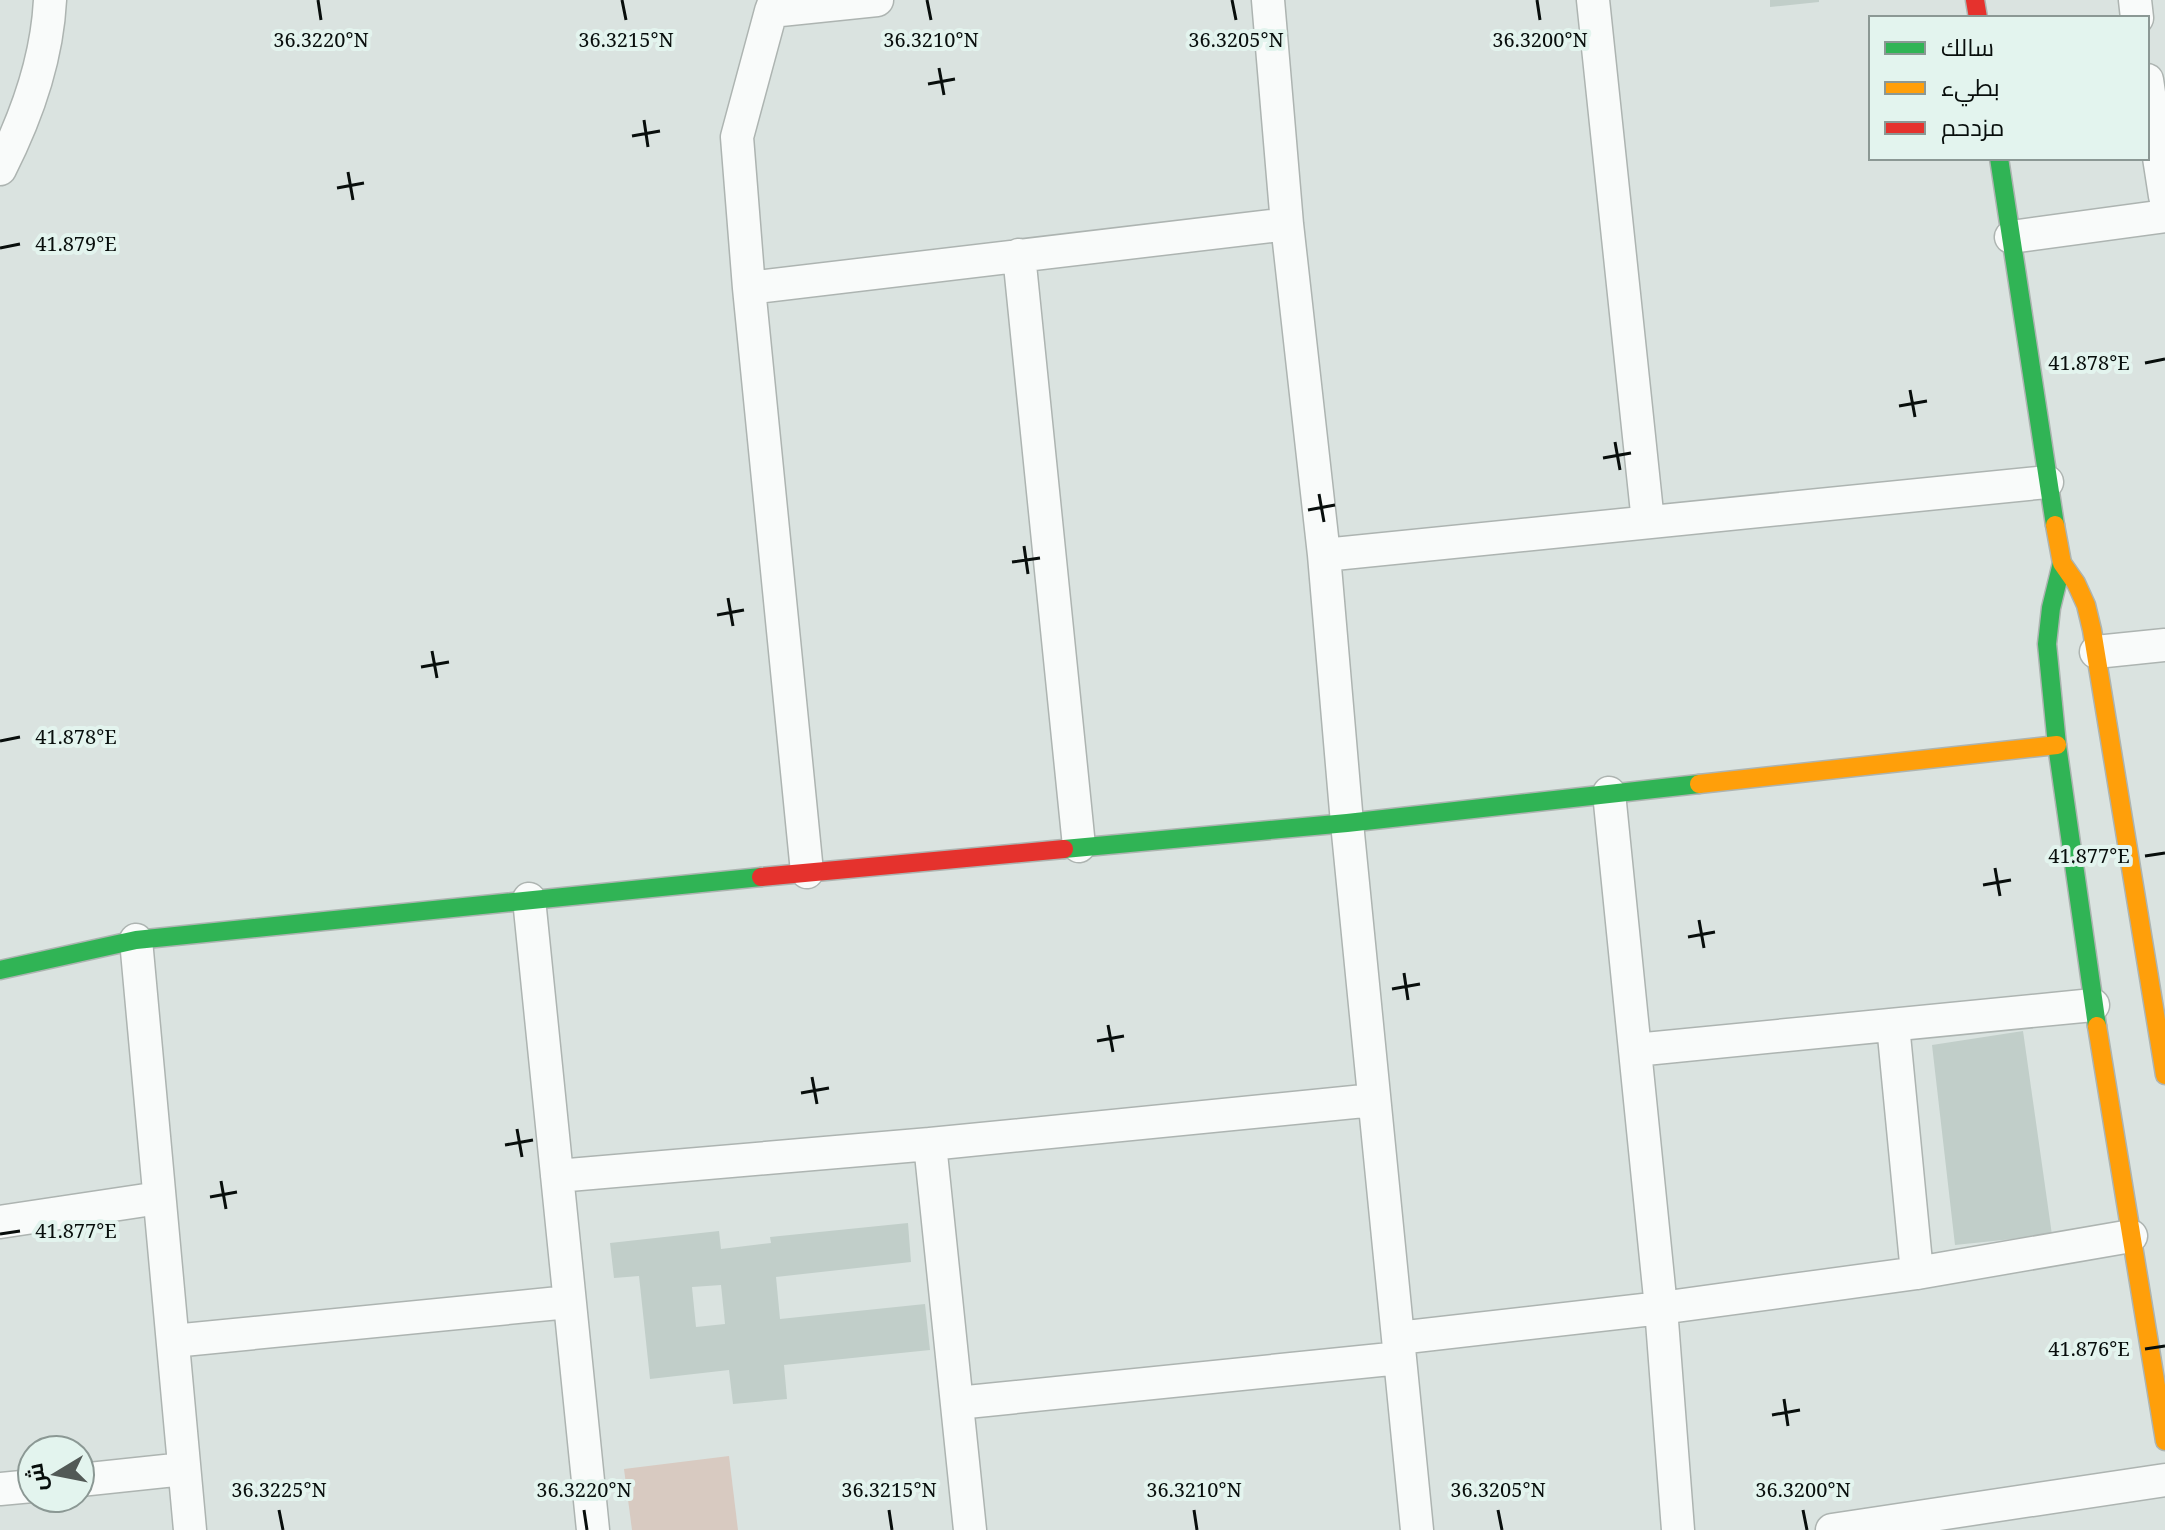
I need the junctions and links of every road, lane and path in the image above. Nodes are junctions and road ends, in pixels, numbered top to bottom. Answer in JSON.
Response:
{"nodes":[{"id":1,"x":50,"y":0,"type":"edge"},
{"id":2,"x":877,"y":0,"type":"edge"},
{"id":3,"x":1268,"y":0,"type":"edge"},
{"id":4,"x":1593,"y":0,"type":"edge"},
{"id":5,"x":773,"y":6,"type":"edge"},
{"id":6,"x":2149,"y":93,"type":"edge"},
{"id":7,"x":1999,"y":160,"type":"edge"},
{"id":8,"x":0,"y":169,"type":"edge"},
{"id":9,"x":2165,"y":196,"type":"edge"},
{"id":10,"x":2165,"y":216,"type":"edge"},
{"id":11,"x":1287,"y":224,"type":"junction"},
{"id":12,"x":2011,"y":237,"type":"junction"},
{"id":13,"x":1019,"y":255,"type":"junction"},
{"id":14,"x":749,"y":288,"type":"junction"},
{"id":15,"x":2047,"y":482,"type":"junction"},
{"id":16,"x":1648,"y":522,"type":"junction"},
{"id":17,"x":1324,"y":555,"type":"junction"},
{"id":18,"x":2062,"y":563,"type":"junction"},
{"id":19,"x":2165,"y":645,"type":"edge"},
{"id":20,"x":2096,"y":652,"type":"junction"},
{"id":21,"x":2057,"y":745,"type":"junction"},
{"id":22,"x":1609,"y":793,"type":"junction"},
{"id":23,"x":1347,"y":823,"type":"junction"},
{"id":24,"x":1079,"y":846,"type":"junction"},
{"id":25,"x":807,"y":872,"type":"junction"},
{"id":26,"x":529,"y":899,"type":"junction"},
{"id":27,"x":136,"y":940,"type":"junction"},
{"id":28,"x":0,"y":970,"type":"edge"},
{"id":29,"x":2093,"y":1005,"type":"junction"},
{"id":30,"x":1893,"y":1025,"type":"junction"},
{"id":31,"x":1635,"y":1050,"type":"junction"},
{"id":32,"x":2165,"y":1075,"type":"edge"},
{"id":33,"x":1374,"y":1100,"type":"junction"},
{"id":34,"x":930,"y":1144,"type":"junction"},
{"id":35,"x":557,"y":1176,"type":"junction"},
{"id":36,"x":159,"y":1198,"type":"junction"},
{"id":37,"x":0,"y":1222,"type":"edge"},
{"id":38,"x":2131,"y":1236,"type":"junction"},
{"id":39,"x":1917,"y":1273,"type":"junction"},
{"id":40,"x":569,"y":1302,"type":"junction"},
{"id":41,"x":1661,"y":1308,"type":"junction"},
{"id":42,"x":173,"y":1341,"type":"junction"},
{"id":43,"x":1399,"y":1348,"type":"junction"},
{"id":44,"x":957,"y":1403,"type":"junction"},
{"id":45,"x":2165,"y":1441,"type":"edge"},
{"id":46,"x":184,"y":1469,"type":"junction"},
{"id":47,"x":96,"y":1478,"type":"edge"},
{"id":48,"x":2165,"y":1480,"type":"edge"},
{"id":49,"x":190,"y":1530,"type":"edge"},
{"id":50,"x":593,"y":1530,"type":"edge"},
{"id":51,"x":970,"y":1530,"type":"edge"},
{"id":52,"x":1417,"y":1530,"type":"edge"},
{"id":53,"x":1678,"y":1530,"type":"edge"},
{"id":54,"x":1832,"y":1530,"type":"edge"}],
"edges":[{"from":1,"to":8,"type":"street"},
{"from":2,"to":5,"type":"street"},
{"from":3,"to":11,"type":"street"},
{"from":4,"to":16,"type":"street"},
{"from":5,"to":14,"type":"street"},
{"from":6,"to":9,"type":"street"},
{"from":7,"to":12,"type":"street"},
{"from":10,"to":12,"type":"street"},
{"from":11,"to":13,"type":"street"},
{"from":11,"to":17,"type":"street"},
{"from":12,"to":15,"type":"street"},
{"from":13,"to":14,"type":"street"},
{"from":13,"to":24,"type":"street"},
{"from":14,"to":25,"type":"street"},
{"from":15,"to":16,"type":"street"},
{"from":15,"to":18,"type":"street"},
{"from":16,"to":17,"type":"street"},
{"from":17,"to":23,"type":"street"},
{"from":18,"to":20,"type":"street"},
{"from":18,"to":21,"type":"street"},
{"from":19,"to":20,"type":"street"},
{"from":20,"to":32,"type":"street"},
{"from":21,"to":22,"type":"street"},
{"from":21,"to":29,"type":"street"},
{"from":22,"to":23,"type":"street"},
{"from":22,"to":31,"type":"street"},
{"from":23,"to":24,"type":"street"},
{"from":23,"to":33,"type":"street"},
{"from":24,"to":25,"type":"street"},
{"from":25,"to":26,"type":"street"},
{"from":26,"to":27,"type":"street"},
{"from":26,"to":35,"type":"street"},
{"from":27,"to":28,"type":"street"},
{"from":27,"to":36,"type":"street"},
{"from":29,"to":30,"type":"street"},
{"from":29,"to":38,"type":"street"},
{"from":30,"to":31,"type":"street"},
{"from":30,"to":39,"type":"street"},
{"from":31,"to":41,"type":"street"},
{"from":33,"to":34,"type":"street"},
{"from":33,"to":43,"type":"street"},
{"from":34,"to":35,"type":"street"},
{"from":34,"to":44,"type":"street"},
{"from":35,"to":40,"type":"street"},
{"from":36,"to":37,"type":"street"},
{"from":36,"to":42,"type":"street"},
{"from":38,"to":39,"type":"street"},
{"from":38,"to":45,"type":"street"},
{"from":39,"to":41,"type":"street"},
{"from":40,"to":42,"type":"street"},
{"from":40,"to":50,"type":"street"},
{"from":41,"to":43,"type":"street"},
{"from":41,"to":53,"type":"street"},
{"from":42,"to":46,"type":"street"},
{"from":43,"to":44,"type":"street"},
{"from":43,"to":52,"type":"street"},
{"from":44,"to":51,"type":"street"},
{"from":46,"to":47,"type":"street"},
{"from":46,"to":49,"type":"street"},
{"from":48,"to":54,"type":"street"}]}
